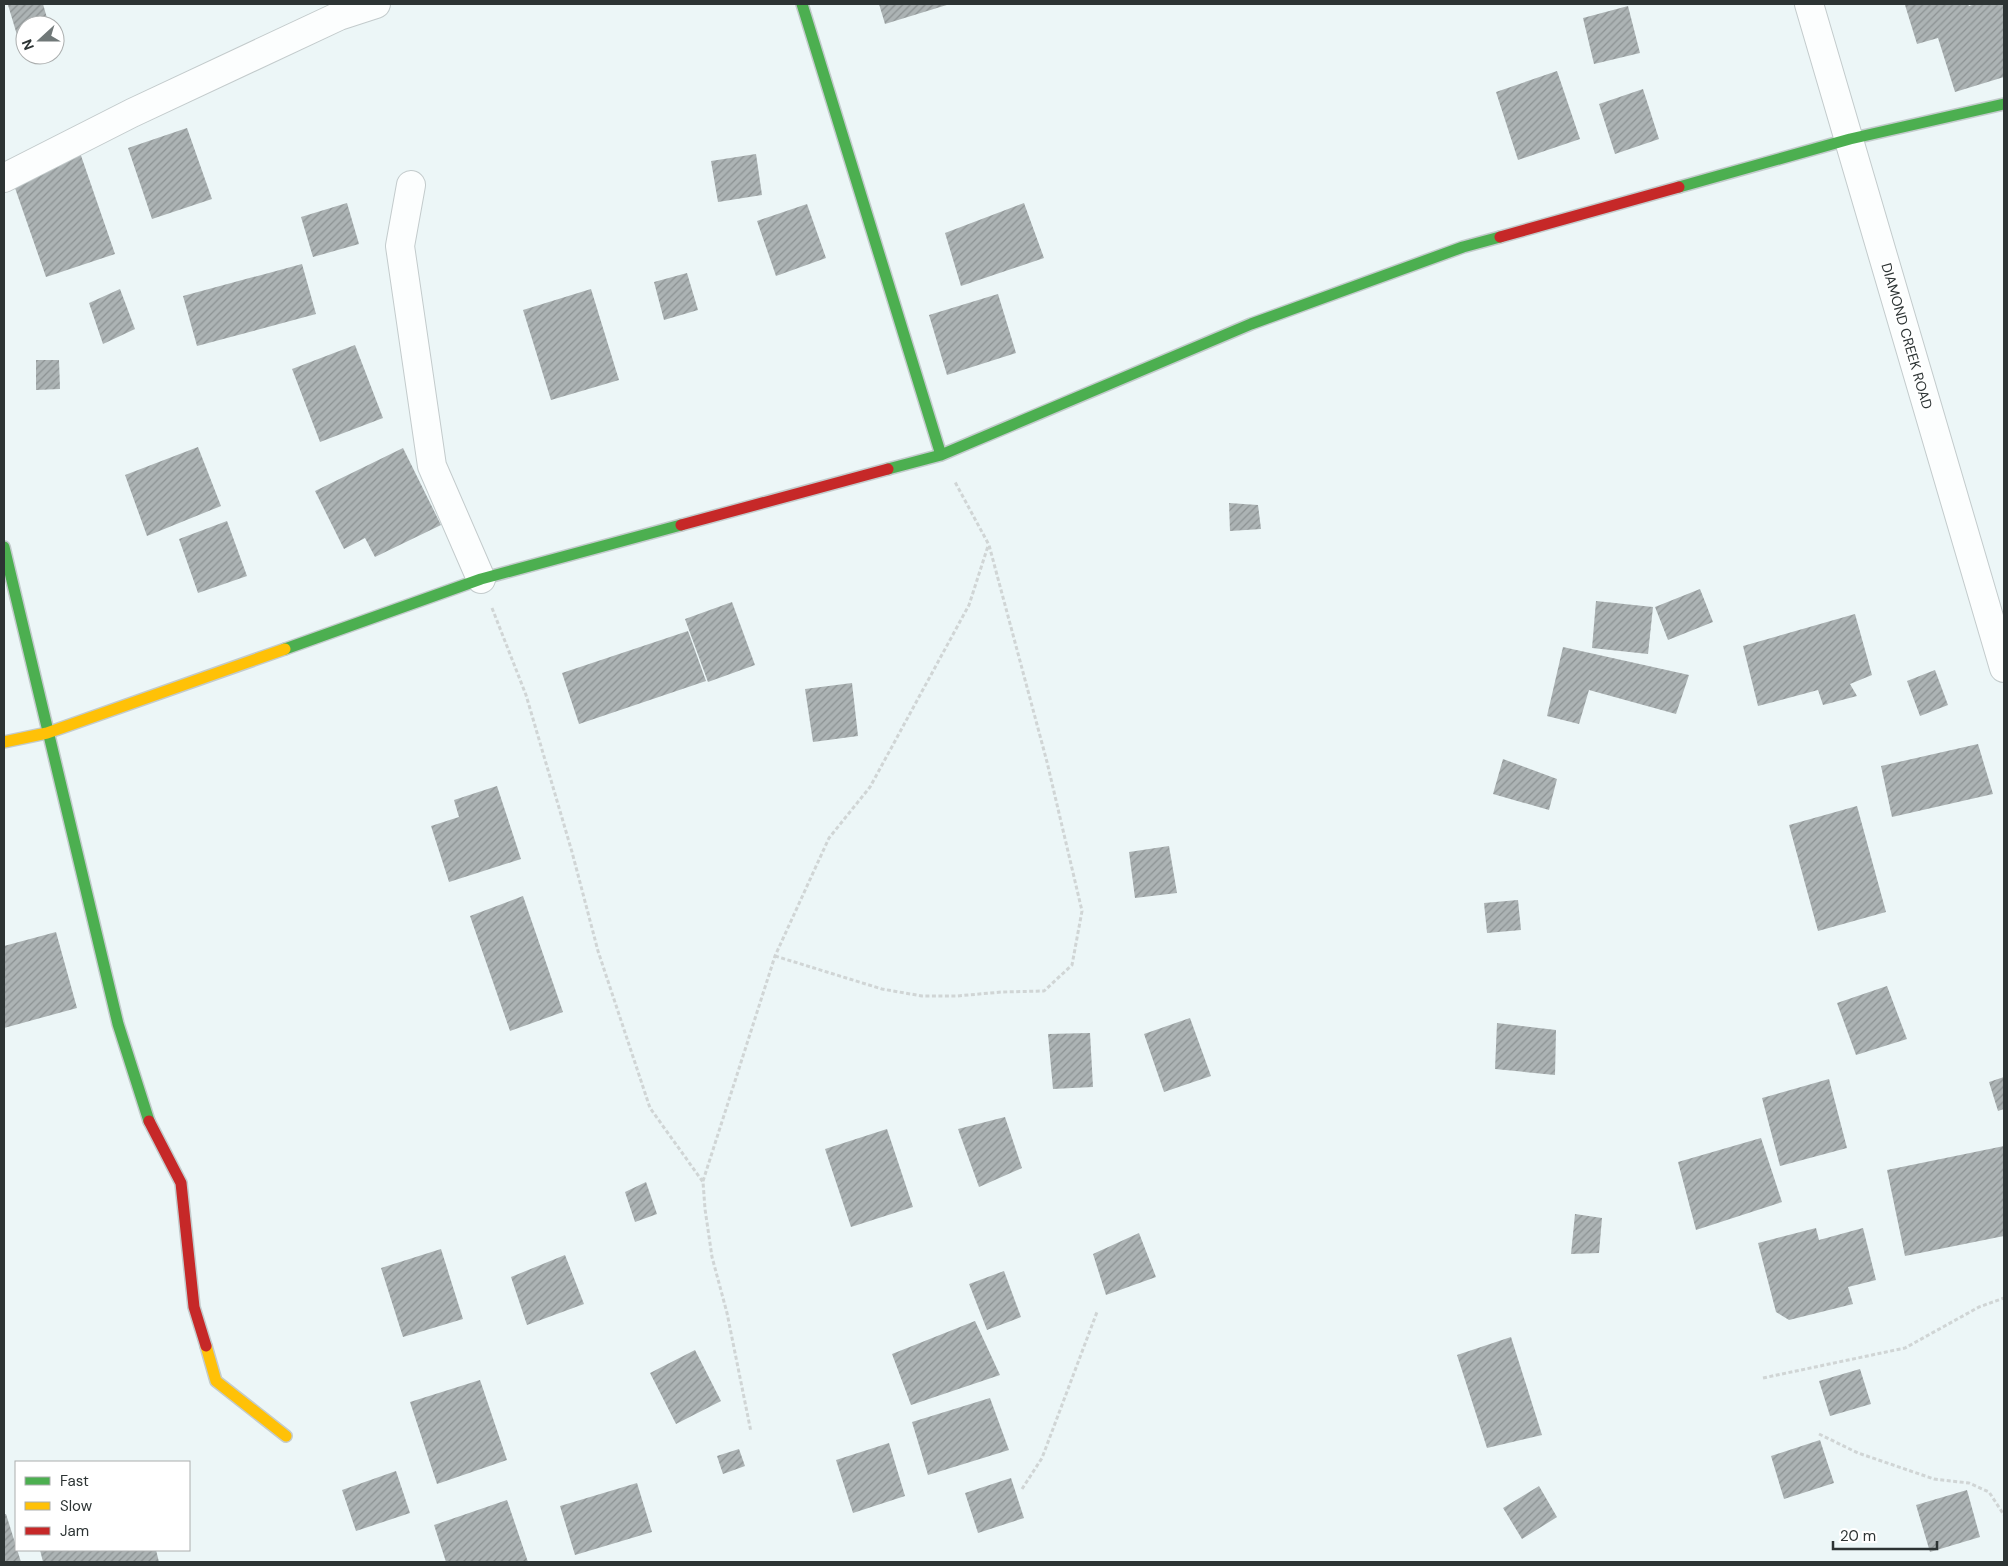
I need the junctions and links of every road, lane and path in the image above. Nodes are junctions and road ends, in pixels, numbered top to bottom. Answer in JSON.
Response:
{"nodes":[{"id":1,"x":376,"y":4,"type":"edge"},
{"id":2,"x":802,"y":4,"type":"edge"},
{"id":3,"x":1809,"y":4,"type":"edge"},
{"id":4,"x":337,"y":10,"type":"edge"},
{"id":5,"x":2004,"y":104,"type":"edge"},
{"id":6,"x":1850,"y":139,"type":"junction"},
{"id":7,"x":4,"y":178,"type":"edge"},
{"id":8,"x":411,"y":185,"type":"dead end"},
{"id":9,"x":941,"y":455,"type":"junction"},
{"id":10,"x":989,"y":545,"type":"junction"},
{"id":11,"x":4,"y":547,"type":"edge"},
{"id":12,"x":481,"y":579,"type":"junction"},
{"id":13,"x":2004,"y":668,"type":"edge"},
{"id":14,"x":47,"y":733,"type":"junction"},
{"id":15,"x":4,"y":742,"type":"edge"},
{"id":16,"x":775,"y":956,"type":"junction"},
{"id":17,"x":703,"y":1182,"type":"junction"},
{"id":18,"x":2004,"y":1298,"type":"edge"},
{"id":19,"x":1097,"y":1312,"type":"dead end"},
{"id":20,"x":1763,"y":1378,"type":"dead end"},
{"id":21,"x":751,"y":1432,"type":"dead end"},
{"id":22,"x":1819,"y":1434,"type":"dead end"},
{"id":23,"x":286,"y":1436,"type":"dead end"},
{"id":24,"x":1022,"y":1489,"type":"dead end"},
{"id":25,"x":2004,"y":1515,"type":"edge"}],
"edges":[{"from":1,"to":4,"type":"street"},
{"from":2,"to":9,"type":"street"},
{"from":3,"to":6,"type":"street","name":"DIAMOND CREEK ROAD"},
{"from":4,"to":7,"type":"street"},
{"from":5,"to":6,"type":"street"},
{"from":6,"to":9,"type":"street"},
{"from":6,"to":13,"type":"street","name":"DIAMOND CREEK ROAD"},
{"from":8,"to":12,"type":"street"},
{"from":9,"to":10,"type":"path"},
{"from":9,"to":12,"type":"street"},
{"from":10,"to":16,"type":"path"},
{"from":10,"to":16,"type":"path"},
{"from":11,"to":14,"type":"street"},
{"from":12,"to":14,"type":"street"},
{"from":12,"to":17,"type":"path"},
{"from":14,"to":15,"type":"street"},
{"from":14,"to":23,"type":"street"},
{"from":16,"to":17,"type":"path"},
{"from":17,"to":21,"type":"path"},
{"from":18,"to":20,"type":"path"},
{"from":19,"to":24,"type":"path"},
{"from":22,"to":25,"type":"path"}]}
